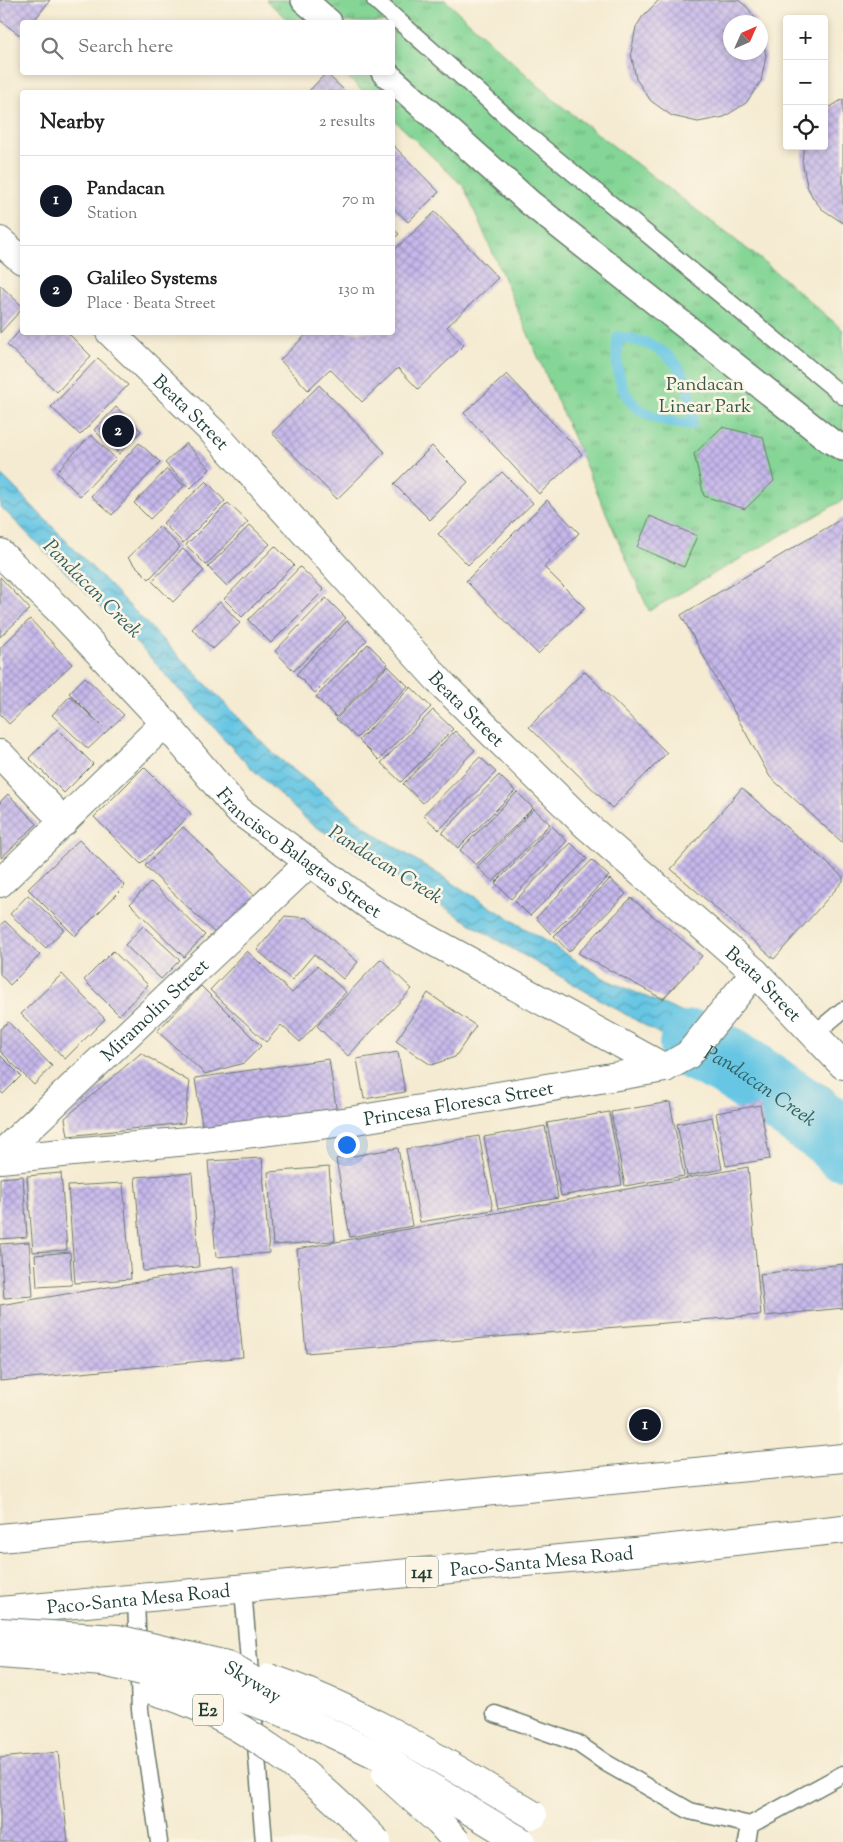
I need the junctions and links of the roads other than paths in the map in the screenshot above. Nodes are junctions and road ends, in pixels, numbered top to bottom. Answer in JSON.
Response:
{"nodes":[{"id":1,"x":304,"y":0,"type":"edge"},
{"id":2,"x":375,"y":0,"type":"edge"},
{"id":3,"x":327,"y":20,"type":"edge"},
{"id":4,"x":387,"y":75,"type":"edge"},
{"id":5,"x":0,"y":241,"type":"edge"},
{"id":6,"x":20,"y":258,"type":"edge"},
{"id":7,"x":113,"y":335,"type":"edge"},
{"id":8,"x":843,"y":396,"type":"edge"},
{"id":9,"x":843,"y":448,"type":"edge"},
{"id":10,"x":0,"y":553,"type":"edge"},
{"id":11,"x":165,"y":723,"type":"junction"},
{"id":12,"x":0,"y":754,"type":"edge"},
{"id":13,"x":64,"y":822,"type":"junction"},
{"id":14,"x":309,"y":863,"type":"junction"},
{"id":15,"x":0,"y":883,"type":"edge"},
{"id":16,"x":755,"y":972,"type":"junction"},
{"id":17,"x":843,"y":1010,"type":"edge"},
{"id":18,"x":814,"y":1034,"type":"junction"},
{"id":19,"x":676,"y":1061,"type":"junction"},
{"id":20,"x":843,"y":1065,"type":"edge"},
{"id":21,"x":0,"y":1157,"type":"edge"},
{"id":22,"x":843,"y":1458,"type":"edge"},
{"id":23,"x":843,"y":1529,"type":"edge"},
{"id":24,"x":0,"y":1538,"type":"edge"},
{"id":25,"x":243,"y":1589,"type":"junction"},
{"id":26,"x":136,"y":1599,"type":"junction"},
{"id":27,"x":0,"y":1612,"type":"edge"},
{"id":28,"x":0,"y":1632,"type":"edge"},
{"id":29,"x":0,"y":1654,"type":"edge"},
{"id":30,"x":227,"y":1665,"type":"junction"},
{"id":31,"x":495,"y":1714,"type":"dead end"},
{"id":32,"x":843,"y":1774,"type":"edge"},
{"id":33,"x":534,"y":1815,"type":"dead end"},
{"id":34,"x":750,"y":1825,"type":"junction"},
{"id":35,"x":159,"y":1842,"type":"edge"},
{"id":36,"x":264,"y":1842,"type":"edge"},
{"id":37,"x":377,"y":1842,"type":"edge"},
{"id":38,"x":457,"y":1842,"type":"edge"},
{"id":39,"x":522,"y":1842,"type":"edge"},
{"id":40,"x":747,"y":1842,"type":"edge"}],
"edges":[{"from":1,"to":3,"type":"street"},
{"from":2,"to":8,"type":"lane"},
{"from":4,"to":9,"type":"street"},
{"from":5,"to":6,"type":"main road"},
{"from":7,"to":16,"type":"main road","name":"Beata Street"},
{"from":10,"to":11,"type":"main road","name":"Francisco Balagtas Street"},
{"from":11,"to":13,"type":"main road"},
{"from":11,"to":14,"type":"main road","name":"Francisco Balagtas Street"},
{"from":12,"to":13,"type":"main road"},
{"from":13,"to":15,"type":"main road"},
{"from":14,"to":19,"type":"main road","name":"Francisco Balagtas Street"},
{"from":14,"to":21,"type":"main road","name":"Miramolin Street"},
{"from":16,"to":18,"type":"main road","name":"Beata Street"},
{"from":16,"to":19,"type":"main road"},
{"from":17,"to":18,"type":"lane"},
{"from":18,"to":20,"type":"main road","name":"Beata Street"},
{"from":19,"to":21,"type":"main road","name":"Princesa Floresca Street"},
{"from":22,"to":24,"type":"main road"},
{"from":23,"to":25,"type":"main road","name":"Paco-Santa Mesa Road","number":"141"},
{"from":25,"to":26,"type":"main road","name":"Paco-Santa Mesa Road","number":"141"},
{"from":25,"to":36,"type":"lane"},
{"from":26,"to":27,"type":"main road","name":"Paco-Santa Mesa Road","number":"141"},
{"from":26,"to":35,"type":"lane"},
{"from":28,"to":30,"type":"main road","name":"Skyway","number":"E2","bridge":true},
{"from":29,"to":37,"type":"main road","number":"E2","bridge":true},
{"from":29,"to":39,"type":"main road","bridge":true},
{"from":30,"to":33,"type":"main road","bridge":true},
{"from":30,"to":38,"type":"main road","name":"Skyway","number":"E2","bridge":true},
{"from":31,"to":34,"type":"lane"},
{"from":32,"to":34,"type":"lane"},
{"from":34,"to":40,"type":"lane"}]}
